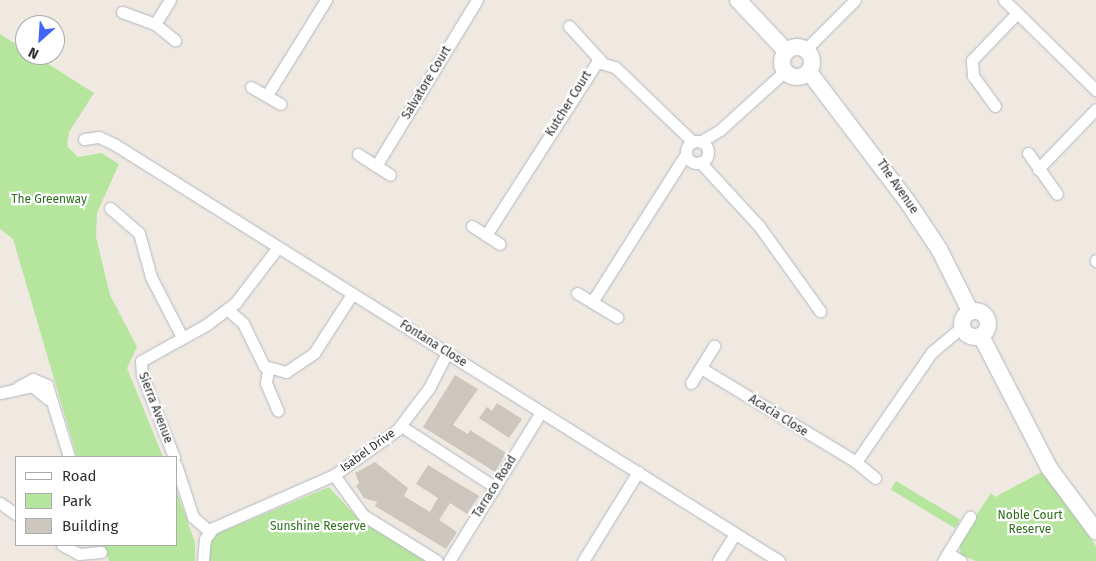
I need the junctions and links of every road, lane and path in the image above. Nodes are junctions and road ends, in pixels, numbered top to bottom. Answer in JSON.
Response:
{"nodes":[{"id":1,"x":170,"y":0,"type":"edge"},
{"id":2,"x":326,"y":0,"type":"edge"},
{"id":3,"x":477,"y":0,"type":"edge"},
{"id":4,"x":738,"y":0,"type":"edge"},
{"id":5,"x":855,"y":0,"type":"edge"},
{"id":6,"x":1004,"y":0,"type":"edge"},
{"id":7,"x":122,"y":12,"type":"dead end"},
{"id":8,"x":1017,"y":13,"type":"junction"},
{"id":9,"x":155,"y":24,"type":"junction"},
{"id":10,"x":569,"y":26,"type":"dead end"},
{"id":11,"x":175,"y":40,"type":"dead end"},
{"id":12,"x":806,"y":49,"type":"junction"},
{"id":13,"x":786,"y":51,"type":"junction"},
{"id":14,"x":601,"y":60,"type":"junction"},
{"id":15,"x":785,"y":71,"type":"junction"},
{"id":16,"x":809,"y":72,"type":"junction"},
{"id":17,"x":251,"y":86,"type":"dead end"},
{"id":18,"x":1096,"y":90,"type":"edge"},
{"id":19,"x":267,"y":95,"type":"junction"},
{"id":20,"x":280,"y":104,"type":"dead end"},
{"id":21,"x":996,"y":106,"type":"dead end"},
{"id":22,"x":1096,"y":109,"type":"edge"},
{"id":23,"x":84,"y":139,"type":"dead end"},
{"id":24,"x":696,"y":152,"type":"junction"},
{"id":25,"x":1028,"y":153,"type":"dead end"},
{"id":26,"x":358,"y":154,"type":"dead end"},
{"id":27,"x":376,"y":166,"type":"junction"},
{"id":28,"x":1038,"y":169,"type":"junction"},
{"id":29,"x":390,"y":175,"type":"dead end"},
{"id":30,"x":1057,"y":194,"type":"dead end"},
{"id":31,"x":110,"y":208,"type":"dead end"},
{"id":32,"x":472,"y":226,"type":"dead end"},
{"id":33,"x":486,"y":235,"type":"junction"},
{"id":34,"x":500,"y":244,"type":"dead end"},
{"id":35,"x":278,"y":247,"type":"junction"},
{"id":36,"x":577,"y":293,"type":"dead end"},
{"id":37,"x":352,"y":294,"type":"junction"},
{"id":38,"x":592,"y":302,"type":"junction"},
{"id":39,"x":228,"y":309,"type":"junction"},
{"id":40,"x":820,"y":311,"type":"dead end"},
{"id":41,"x":970,"y":311,"type":"junction"},
{"id":42,"x":616,"y":317,"type":"dead end"},
{"id":43,"x":962,"y":327,"type":"junction"},
{"id":44,"x":981,"y":336,"type":"junction"},
{"id":45,"x":182,"y":337,"type":"junction"},
{"id":46,"x":714,"y":346,"type":"dead end"},
{"id":47,"x":447,"y":353,"type":"junction"},
{"id":48,"x":701,"y":368,"type":"junction"},
{"id":49,"x":268,"y":370,"type":"junction"},
{"id":50,"x":691,"y":384,"type":"dead end"},
{"id":51,"x":1,"y":392,"type":"edge"},
{"id":52,"x":278,"y":411,"type":"dead end"},
{"id":53,"x":541,"y":412,"type":"junction"},
{"id":54,"x":401,"y":426,"type":"junction"},
{"id":55,"x":69,"y":456,"type":"edge"},
{"id":56,"x":174,"y":456,"type":"edge"},
{"id":57,"x":856,"y":462,"type":"junction"},
{"id":58,"x":178,"y":470,"type":"edge"},
{"id":59,"x":638,"y":472,"type":"junction"},
{"id":60,"x":334,"y":475,"type":"junction"},
{"id":61,"x":875,"y":478,"type":"dead end"},
{"id":62,"x":495,"y":487,"type":"junction"},
{"id":63,"x":0,"y":504,"type":"edge"},
{"id":64,"x":15,"y":513,"type":"edge"},
{"id":65,"x":970,"y":517,"type":"dead end"},
{"id":66,"x":206,"y":528,"type":"junction"},
{"id":67,"x":1096,"y":531,"type":"edge"},
{"id":68,"x":735,"y":534,"type":"junction"},
{"id":69,"x":65,"y":546,"type":"edge"},
{"id":70,"x":66,"y":546,"type":"edge"},
{"id":71,"x":86,"y":546,"type":"edge"},
{"id":72,"x":101,"y":552,"type":"edge"},
{"id":73,"x":203,"y":556,"type":"edge"},
{"id":74,"x":945,"y":557,"type":"edge"},
{"id":75,"x":437,"y":561,"type":"edge"},
{"id":76,"x":449,"y":561,"type":"edge"},
{"id":77,"x":583,"y":561,"type":"edge"},
{"id":78,"x":718,"y":561,"type":"edge"},
{"id":79,"x":779,"y":561,"type":"edge"},
{"id":80,"x":961,"y":561,"type":"edge"}],
"edges":[{"from":1,"to":9,"type":"street"},
{"from":2,"to":19,"type":"street"},
{"from":3,"to":27,"type":"street","name":"Salvatore Court"},
{"from":4,"to":13,"type":"street"},
{"from":5,"to":12,"type":"street"},
{"from":6,"to":8,"type":"street"},
{"from":7,"to":9,"type":"street"},
{"from":8,"to":18,"type":"street"},
{"from":8,"to":21,"type":"street"},
{"from":9,"to":11,"type":"street"},
{"from":10,"to":14,"type":"street"},
{"from":12,"to":13,"type":"street"},
{"from":12,"to":16,"type":"street"},
{"from":13,"to":15,"type":"street"},
{"from":14,"to":24,"type":"street","name":"Kutcher Court"},
{"from":14,"to":33,"type":"street","name":"Kutcher Court"},
{"from":15,"to":16,"type":"street"},
{"from":15,"to":24,"type":"street"},
{"from":16,"to":41,"type":"street","name":"The Avenue"},
{"from":17,"to":19,"type":"street"},
{"from":19,"to":20,"type":"street"},
{"from":22,"to":28,"type":"street"},
{"from":23,"to":35,"type":"street","name":"Fontana Close"},
{"from":24,"to":38,"type":"street"},
{"from":24,"to":40,"type":"street","name":"Kutcher Court"},
{"from":25,"to":28,"type":"street"},
{"from":26,"to":27,"type":"street"},
{"from":27,"to":29,"type":"street"},
{"from":28,"to":30,"type":"street"},
{"from":31,"to":45,"type":"street"},
{"from":32,"to":33,"type":"street"},
{"from":33,"to":34,"type":"street"},
{"from":35,"to":37,"type":"street","name":"Fontana Close"},
{"from":35,"to":39,"type":"street","name":"Sierra Avenue"},
{"from":36,"to":38,"type":"street"},
{"from":37,"to":47,"type":"street","name":"Fontana Close"},
{"from":37,"to":49,"type":"street"},
{"from":38,"to":42,"type":"street"},
{"from":39,"to":45,"type":"street","name":"Sierra Avenue"},
{"from":39,"to":49,"type":"street"},
{"from":41,"to":43,"type":"street"},
{"from":41,"to":44,"type":"street"},
{"from":43,"to":44,"type":"street"},
{"from":43,"to":57,"type":"street"},
{"from":44,"to":67,"type":"street"},
{"from":45,"to":56,"type":"street","name":"Sierra Avenue"},
{"from":46,"to":48,"type":"street"},
{"from":47,"to":53,"type":"street","name":"Fontana Close"},
{"from":47,"to":54,"type":"street","name":"Isabel Drive"},
{"from":48,"to":50,"type":"street"},
{"from":48,"to":57,"type":"street","name":"Acacia Close"},
{"from":49,"to":52,"type":"street"},
{"from":51,"to":55,"type":"street"},
{"from":53,"to":59,"type":"street","name":"Fontana Close"},
{"from":53,"to":62,"type":"street","name":"Tarraco Road"},
{"from":54,"to":60,"type":"street","name":"Isabel Drive"},
{"from":54,"to":62,"type":"street"},
{"from":57,"to":61,"type":"street","name":"Acacia Close"},
{"from":58,"to":66,"type":"street"},
{"from":59,"to":68,"type":"street","name":"Fontana Close"},
{"from":59,"to":77,"type":"street"},
{"from":60,"to":66,"type":"street","name":"Isabel Drive"},
{"from":60,"to":75,"type":"street"},
{"from":62,"to":76,"type":"street","name":"Tarraco Road"},
{"from":63,"to":64,"type":"street"},
{"from":65,"to":74,"type":"street"},
{"from":66,"to":73,"type":"street"},
{"from":68,"to":78,"type":"street"},
{"from":68,"to":79,"type":"street","name":"Fontana Close"},
{"from":69,"to":72,"type":"street"},
{"from":70,"to":71,"type":"street"},
{"from":74,"to":80,"type":"street"}]}
